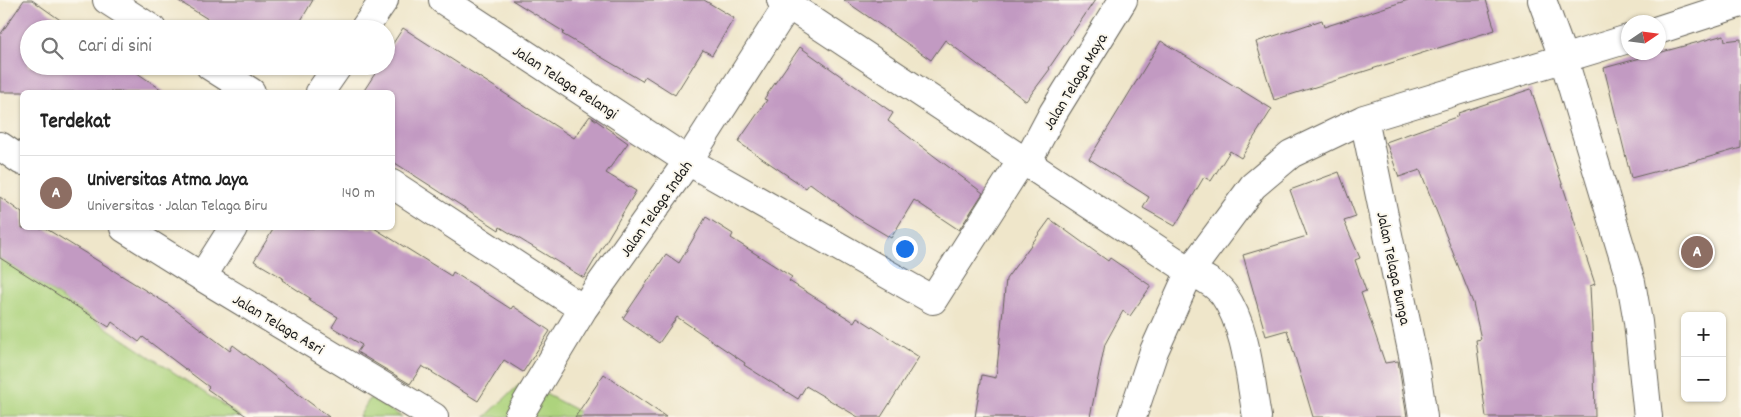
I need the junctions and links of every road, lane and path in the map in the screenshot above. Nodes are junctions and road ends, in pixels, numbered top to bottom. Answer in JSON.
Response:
{"nodes":[{"id":1,"x":107,"y":0,"type":"edge"},
{"id":2,"x":384,"y":0,"type":"edge"},
{"id":3,"x":443,"y":0,"type":"edge"},
{"id":4,"x":1123,"y":0,"type":"edge"},
{"id":5,"x":1542,"y":0,"type":"edge"},
{"id":6,"x":787,"y":2,"type":"edge"},
{"id":7,"x":1741,"y":4,"type":"edge"},
{"id":8,"x":138,"y":20,"type":"edge"},
{"id":9,"x":370,"y":20,"type":"edge"},
{"id":10,"x":1666,"y":27,"type":"edge"},
{"id":11,"x":1621,"y":41,"type":"edge"},
{"id":12,"x":1564,"y":60,"type":"junction"},
{"id":13,"x":224,"y":75,"type":"edge"},
{"id":14,"x":332,"y":75,"type":"edge"},
{"id":15,"x":248,"y":90,"type":"edge"},
{"id":16,"x":321,"y":90,"type":"edge"},
{"id":17,"x":1364,"y":119,"type":"junction"},
{"id":18,"x":0,"y":146,"type":"edge"},
{"id":19,"x":20,"y":160,"type":"edge"},
{"id":20,"x":688,"y":161,"type":"junction"},
{"id":21,"x":1024,"y":161,"type":"junction"},
{"id":22,"x":395,"y":186,"type":"edge"},
{"id":23,"x":127,"y":230,"type":"edge"},
{"id":24,"x":232,"y":230,"type":"edge"},
{"id":25,"x":1190,"y":271,"type":"junction"},
{"id":26,"x":202,"y":277,"type":"junction"},
{"id":27,"x":583,"y":309,"type":"junction"},
{"id":28,"x":434,"y":417,"type":"edge"},
{"id":29,"x":518,"y":417,"type":"edge"},
{"id":30,"x":1132,"y":417,"type":"edge"},
{"id":31,"x":1257,"y":417,"type":"edge"},
{"id":32,"x":1423,"y":417,"type":"edge"},
{"id":33,"x":1648,"y":417,"type":"edge"}],
"edges":[{"from":1,"to":8,"type":"street"},
{"from":2,"to":9,"type":"street"},
{"from":3,"to":20,"type":"street","name":"Jalan Telaga Pelangi"},
{"from":4,"to":21,"type":"street","name":"Jalan Telaga Maya"},
{"from":5,"to":12,"type":"street"},
{"from":6,"to":20,"type":"street","name":"Jalan Telaga Indah"},
{"from":6,"to":21,"type":"street"},
{"from":7,"to":10,"type":"street"},
{"from":11,"to":12,"type":"street"},
{"from":12,"to":17,"type":"street"},
{"from":12,"to":33,"type":"street"},
{"from":13,"to":15,"type":"street"},
{"from":14,"to":16,"type":"street"},
{"from":17,"to":25,"type":"street"},
{"from":17,"to":32,"type":"street","name":"Jalan Telaga Bunga"},
{"from":18,"to":19,"type":"street"},
{"from":20,"to":21,"type":"street","name":"Jalan Telaga Pelangi"},
{"from":20,"to":27,"type":"street","name":"Jalan Telaga Indah"},
{"from":21,"to":25,"type":"street"},
{"from":22,"to":27,"type":"street"},
{"from":23,"to":26,"type":"street","name":"Jalan Telaga Asri"},
{"from":24,"to":26,"type":"street"},
{"from":25,"to":30,"type":"street"},
{"from":25,"to":31,"type":"street"},
{"from":26,"to":28,"type":"street","name":"Jalan Telaga Asri"},
{"from":27,"to":29,"type":"street","name":"Jalan Telaga Indah"}]}
